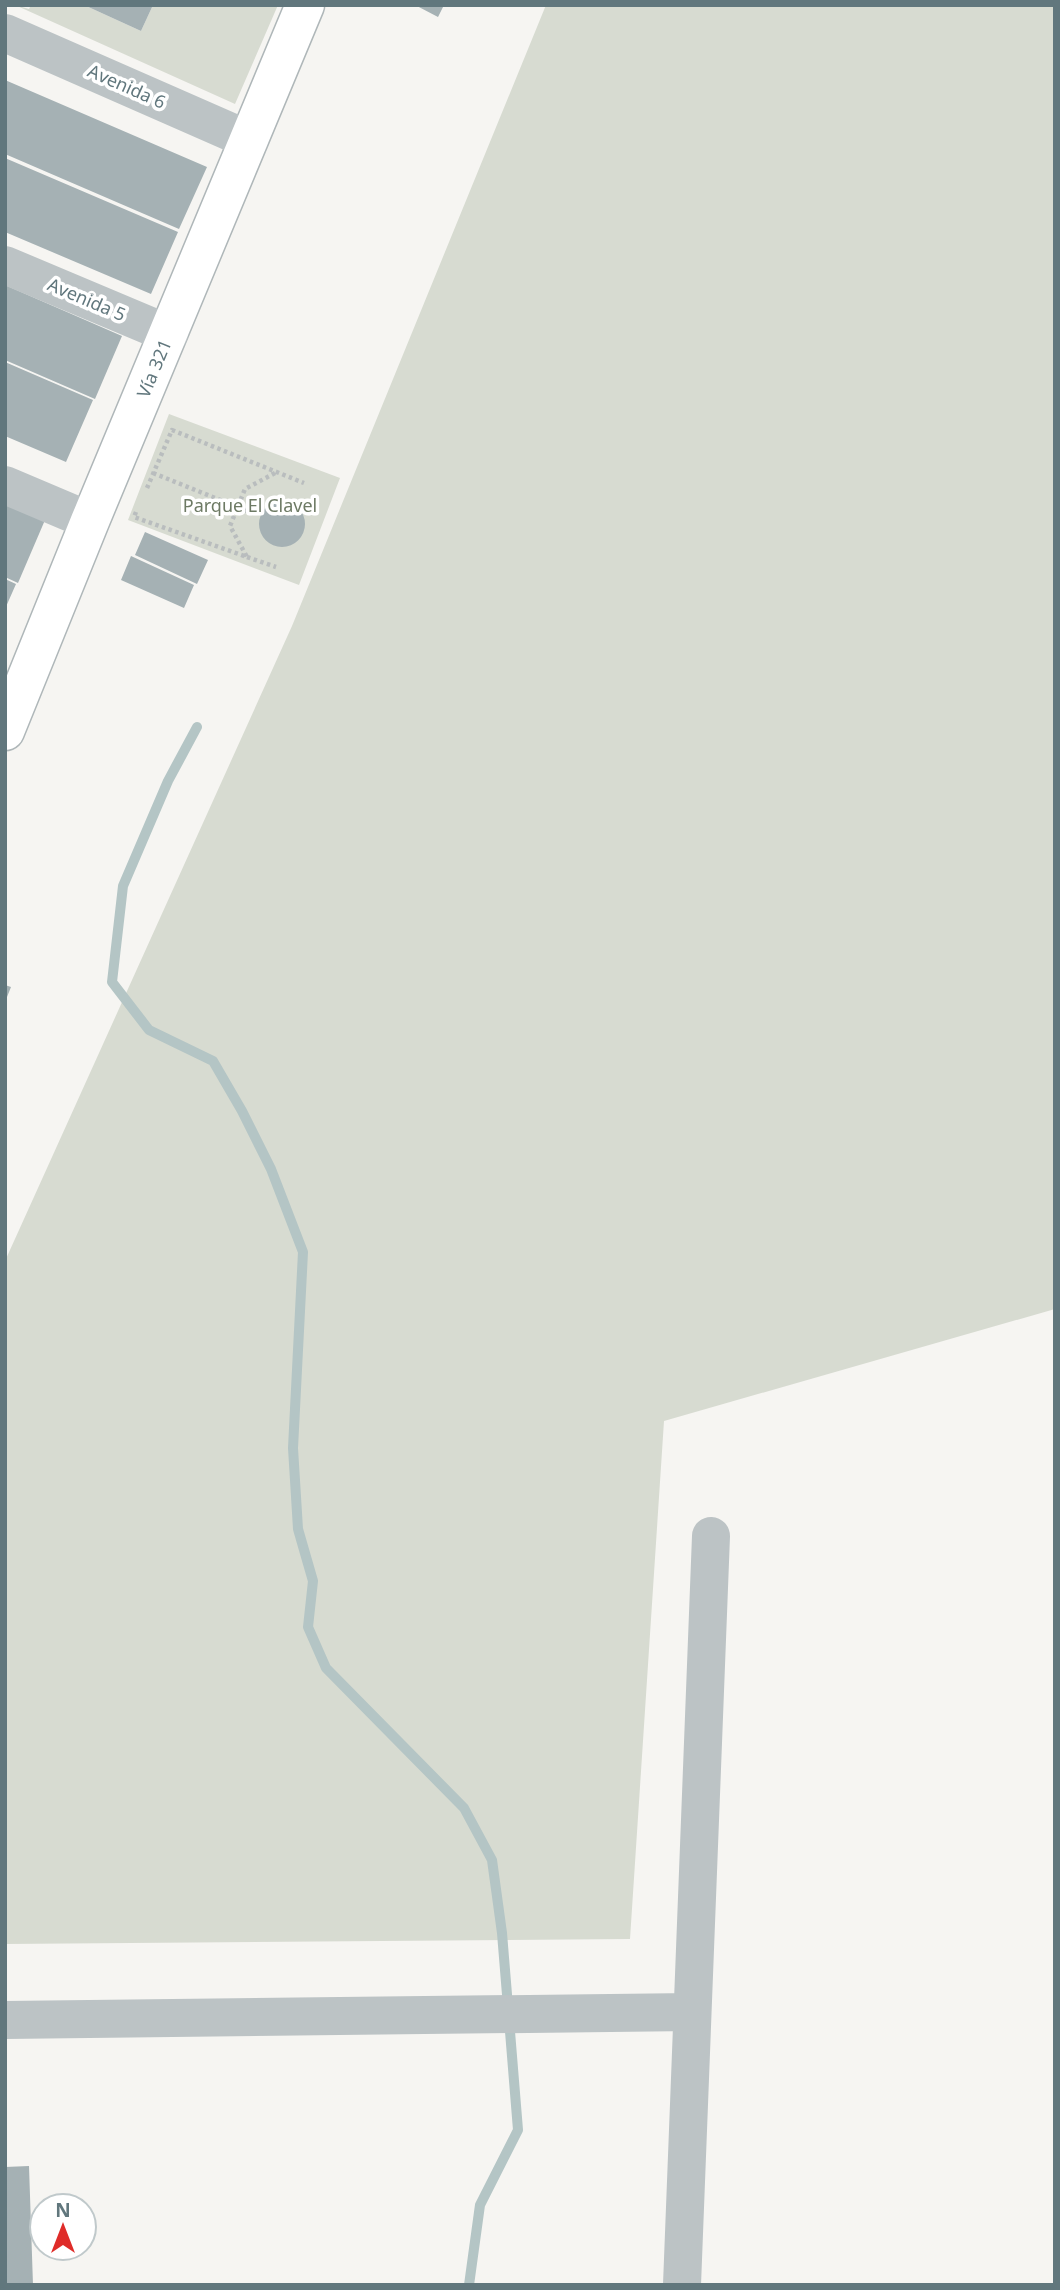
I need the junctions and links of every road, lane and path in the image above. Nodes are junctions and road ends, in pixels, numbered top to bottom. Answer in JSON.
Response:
{"nodes":[{"id":1,"x":305,"y":5,"type":"edge"},
{"id":2,"x":5,"y":33,"type":"edge"},
{"id":3,"x":249,"y":140,"type":"junction"},
{"id":4,"x":5,"y":265,"type":"edge"},
{"id":5,"x":169,"y":334,"type":"junction"},
{"id":6,"x":277,"y":472,"type":"junction"},
{"id":7,"x":153,"y":473,"type":"junction"},
{"id":8,"x":304,"y":483,"type":"dead end"},
{"id":9,"x":5,"y":485,"type":"edge"},
{"id":10,"x":144,"y":495,"type":"dead end"},
{"id":11,"x":139,"y":506,"type":"dead end"},
{"id":12,"x":238,"y":508,"type":"junction"},
{"id":13,"x":255,"y":514,"type":"dead end"},
{"id":14,"x":90,"y":520,"type":"junction"},
{"id":15,"x":247,"y":557,"type":"junction"},
{"id":16,"x":275,"y":567,"type":"dead end"},
{"id":17,"x":9,"y":712,"type":"edge"},
{"id":18,"x":711,"y":1536,"type":"dead end"},
{"id":19,"x":692,"y":2012,"type":"junction"},
{"id":20,"x":5,"y":2020,"type":"edge"},
{"id":21,"x":682,"y":2285,"type":"edge"}],
"edges":[{"from":1,"to":3,"type":"street","name":"Vía 321"},
{"from":2,"to":3,"type":"street","name":"Avenida 6"},
{"from":3,"to":5,"type":"street","name":"Vía 321"},
{"from":4,"to":5,"type":"street","name":"Avenida 5"},
{"from":5,"to":14,"type":"street","name":"Vía 321"},
{"from":6,"to":7,"type":"path"},
{"from":6,"to":8,"type":"path"},
{"from":6,"to":12,"type":"path"},
{"from":7,"to":10,"type":"path"},
{"from":7,"to":12,"type":"path"},
{"from":9,"to":14,"type":"street"},
{"from":11,"to":15,"type":"path"},
{"from":12,"to":13,"type":"path"},
{"from":12,"to":15,"type":"path"},
{"from":14,"to":17,"type":"street","name":"Vía 321"},
{"from":15,"to":16,"type":"path"},
{"from":18,"to":19,"type":"street"},
{"from":19,"to":20,"type":"street"},
{"from":19,"to":21,"type":"street"}]}
